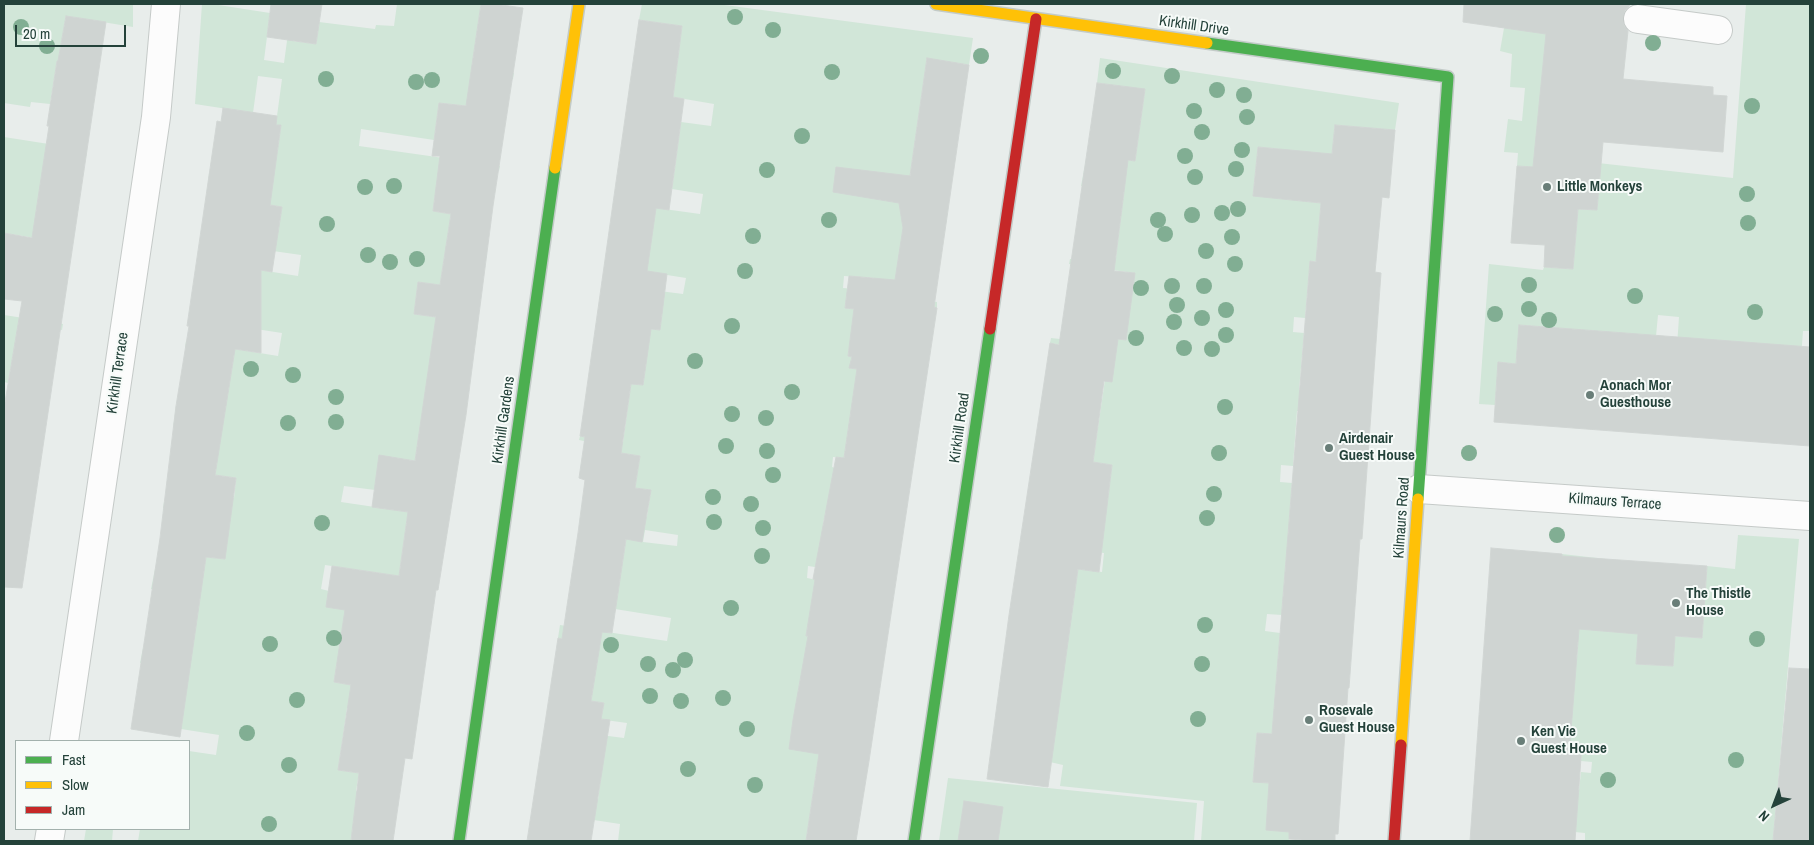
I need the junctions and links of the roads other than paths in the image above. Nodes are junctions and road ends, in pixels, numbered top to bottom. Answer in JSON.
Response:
{"nodes":[{"id":1,"x":166,"y":4,"type":"edge"},
{"id":2,"x":579,"y":4,"type":"edge"},
{"id":3,"x":936,"y":4,"type":"edge"},
{"id":4,"x":1688,"y":15,"type":"edge"},
{"id":5,"x":1036,"y":19,"type":"junction"},
{"id":6,"x":1638,"y":19,"type":"dead end"},
{"id":7,"x":1718,"y":30,"type":"dead end"},
{"id":8,"x":1448,"y":77,"type":"joint"},
{"id":9,"x":1420,"y":489,"type":"junction"},
{"id":10,"x":1810,"y":516,"type":"edge"},
{"id":11,"x":64,"y":740,"type":"edge"},
{"id":12,"x":459,"y":841,"type":"edge"},
{"id":13,"x":914,"y":841,"type":"edge"},
{"id":14,"x":1394,"y":841,"type":"edge"}],
"edges":[{"from":1,"to":11,"type":"street","name":"Kirkhill Terrace"},
{"from":2,"to":12,"type":"street","name":"Kirkhill Gardens"},
{"from":3,"to":5,"type":"street","name":"Kirkhill Drive"},
{"from":4,"to":6,"type":"street"},
{"from":4,"to":7,"type":"street"},
{"from":5,"to":8,"type":"street","name":"Kirkhill Drive"},
{"from":5,"to":13,"type":"street","name":"Kirkhill Road"},
{"from":8,"to":9,"type":"street","name":"Kilmaurs Road"},
{"from":9,"to":10,"type":"street","name":"Kilmaurs Terrace"},
{"from":9,"to":14,"type":"street","name":"Kilmaurs Road"}]}
